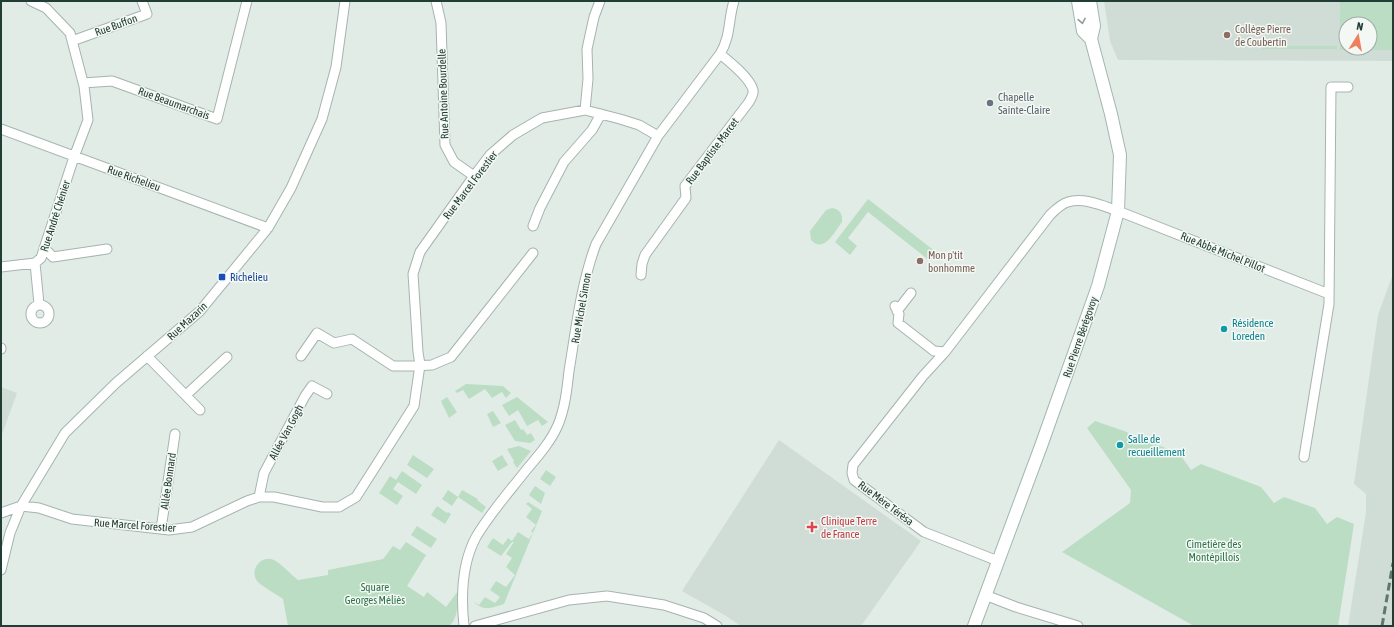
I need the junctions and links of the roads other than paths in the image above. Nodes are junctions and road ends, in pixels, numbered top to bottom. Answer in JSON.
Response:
{"nodes":[{"id":1,"x":31,"y":1,"type":"edge"},
{"id":2,"x":142,"y":1,"type":"edge"},
{"id":3,"x":247,"y":1,"type":"edge"},
{"id":4,"x":345,"y":1,"type":"edge"},
{"id":5,"x":436,"y":1,"type":"edge"},
{"id":6,"x":600,"y":1,"type":"edge"},
{"id":7,"x":734,"y":1,"type":"edge"},
{"id":8,"x":1078,"y":1,"type":"edge"},
{"id":9,"x":1090,"y":1,"type":"edge"},
{"id":10,"x":1091,"y":39,"type":"junction"},
{"id":11,"x":72,"y":41,"type":"junction"},
{"id":12,"x":720,"y":54,"type":"junction"},
{"id":13,"x":83,"y":83,"type":"junction"},
{"id":14,"x":1348,"y":87,"type":"dead end"},
{"id":15,"x":584,"y":110,"type":"junction"},
{"id":16,"x":601,"y":114,"type":"junction"},
{"id":17,"x":1,"y":129,"type":"edge"},
{"id":18,"x":658,"y":136,"type":"junction"},
{"id":19,"x":74,"y":157,"type":"junction"},
{"id":20,"x":474,"y":176,"type":"junction"},
{"id":21,"x":1118,"y":211,"type":"junction"},
{"id":22,"x":533,"y":226,"type":"dead end"},
{"id":23,"x":268,"y":228,"type":"junction"},
{"id":24,"x":44,"y":248,"type":"junction"},
{"id":25,"x":107,"y":250,"type":"dead end"},
{"id":26,"x":533,"y":253,"type":"dead end"},
{"id":27,"x":35,"y":263,"type":"junction"},
{"id":28,"x":1,"y":267,"type":"edge"},
{"id":29,"x":641,"y":275,"type":"dead end"},
{"id":30,"x":911,"y":293,"type":"dead end"},
{"id":31,"x":1329,"y":294,"type":"junction"},
{"id":32,"x":39,"y":304,"type":"dead end"},
{"id":33,"x":945,"y":352,"type":"junction"},
{"id":34,"x":147,"y":356,"type":"junction"},
{"id":35,"x":301,"y":356,"type":"dead end"},
{"id":36,"x":227,"y":357,"type":"dead end"},
{"id":37,"x":420,"y":365,"type":"junction"},
{"id":38,"x":328,"y":394,"type":"dead end"},
{"id":39,"x":186,"y":395,"type":"junction"},
{"id":40,"x":200,"y":410,"type":"dead end"},
{"id":41,"x":175,"y":434,"type":"dead end"},
{"id":42,"x":1304,"y":457,"type":"dead end"},
{"id":43,"x":259,"y":497,"type":"junction"},
{"id":44,"x":21,"y":506,"type":"junction"},
{"id":45,"x":1,"y":513,"type":"edge"},
{"id":46,"x":161,"y":529,"type":"junction"},
{"id":47,"x":998,"y":561,"type":"junction"},
{"id":48,"x":1,"y":569,"type":"edge"},
{"id":49,"x":985,"y":595,"type":"junction"},
{"id":50,"x":464,"y":626,"type":"edge"},
{"id":51,"x":475,"y":626,"type":"edge"},
{"id":52,"x":717,"y":626,"type":"edge"},
{"id":53,"x":974,"y":626,"type":"edge"},
{"id":54,"x":1075,"y":626,"type":"edge"}],
"edges":[{"from":1,"to":11,"type":"street","name":"Rue André Chénier"},
{"from":2,"to":11,"type":"street","name":"Rue Buffon"},
{"from":3,"to":13,"type":"street","name":"Rue Beaumarchais"},
{"from":4,"to":23,"type":"street","name":"Rue Mazarin"},
{"from":5,"to":20,"type":"street","name":"Rue Antoine Bourdelle"},
{"from":6,"to":15,"type":"street"},
{"from":7,"to":12,"type":"street","name":"Rue Michel Simon"},
{"from":8,"to":10,"type":"street","name":"Rue Pierre Bérégovoy","one_way":true},
{"from":9,"to":10,"type":"street","name":"Rue Pierre Bérégovoy"},
{"from":10,"to":21,"type":"street","name":"Rue Pierre Bérégovoy"},
{"from":11,"to":13,"type":"street","name":"Rue André Chénier"},
{"from":12,"to":18,"type":"street","name":"Rue Michel Simon"},
{"from":12,"to":29,"type":"street","name":"Rue Baptiste Marcet"},
{"from":13,"to":19,"type":"street","name":"Rue André Chénier"},
{"from":14,"to":31,"type":"street"},
{"from":15,"to":16,"type":"street","name":"Rue Marcel Forestier"},
{"from":15,"to":20,"type":"street","name":"Rue Marcel Forestier"},
{"from":16,"to":18,"type":"street","name":"Rue Marcel Forestier"},
{"from":16,"to":22,"type":"street"},
{"from":17,"to":19,"type":"street","name":"Rue Richelieu"},
{"from":18,"to":50,"type":"street","name":"Rue Michel Simon"},
{"from":19,"to":23,"type":"street","name":"Rue Richelieu"},
{"from":19,"to":24,"type":"street","name":"Rue André Chénier"},
{"from":20,"to":37,"type":"street","name":"Rue Marcel Forestier"},
{"from":21,"to":31,"type":"street","name":"Rue Abbé Michel Pillot"},
{"from":21,"to":33,"type":"street","name":"Rue Mère Térésa"},
{"from":21,"to":47,"type":"street","name":"Rue Pierre Bérégovoy"},
{"from":23,"to":34,"type":"street","name":"Rue Mazarin"},
{"from":24,"to":25,"type":"street"},
{"from":24,"to":27,"type":"street","name":"Rue André Chénier"},
{"from":26,"to":37,"type":"street"},
{"from":27,"to":28,"type":"street","name":"Rue André Chénier"},
{"from":27,"to":32,"type":"street"},
{"from":30,"to":33,"type":"street"},
{"from":31,"to":42,"type":"street"},
{"from":33,"to":47,"type":"street","name":"Rue Mère Térésa"},
{"from":34,"to":39,"type":"street"},
{"from":34,"to":44,"type":"street","name":"Rue Mazarin"},
{"from":35,"to":37,"type":"street"},
{"from":36,"to":39,"type":"street"},
{"from":37,"to":43,"type":"street","name":"Rue Marcel Forestier"},
{"from":38,"to":43,"type":"street","name":"Allée Van Gogh"},
{"from":39,"to":40,"type":"street"},
{"from":41,"to":46,"type":"street","name":"Allée Bonnard"},
{"from":43,"to":46,"type":"street","name":"Rue Marcel Forestier"},
{"from":44,"to":45,"type":"street"},
{"from":44,"to":46,"type":"street","name":"Rue Marcel Forestier"},
{"from":44,"to":48,"type":"street","name":"Rue Mazarin"},
{"from":47,"to":49,"type":"street","name":"Rue Pierre Bérégovoy"},
{"from":49,"to":53,"type":"street","name":"Rue Pierre Bérégovoy"},
{"from":49,"to":54,"type":"street"},
{"from":51,"to":52,"type":"street"}]}
